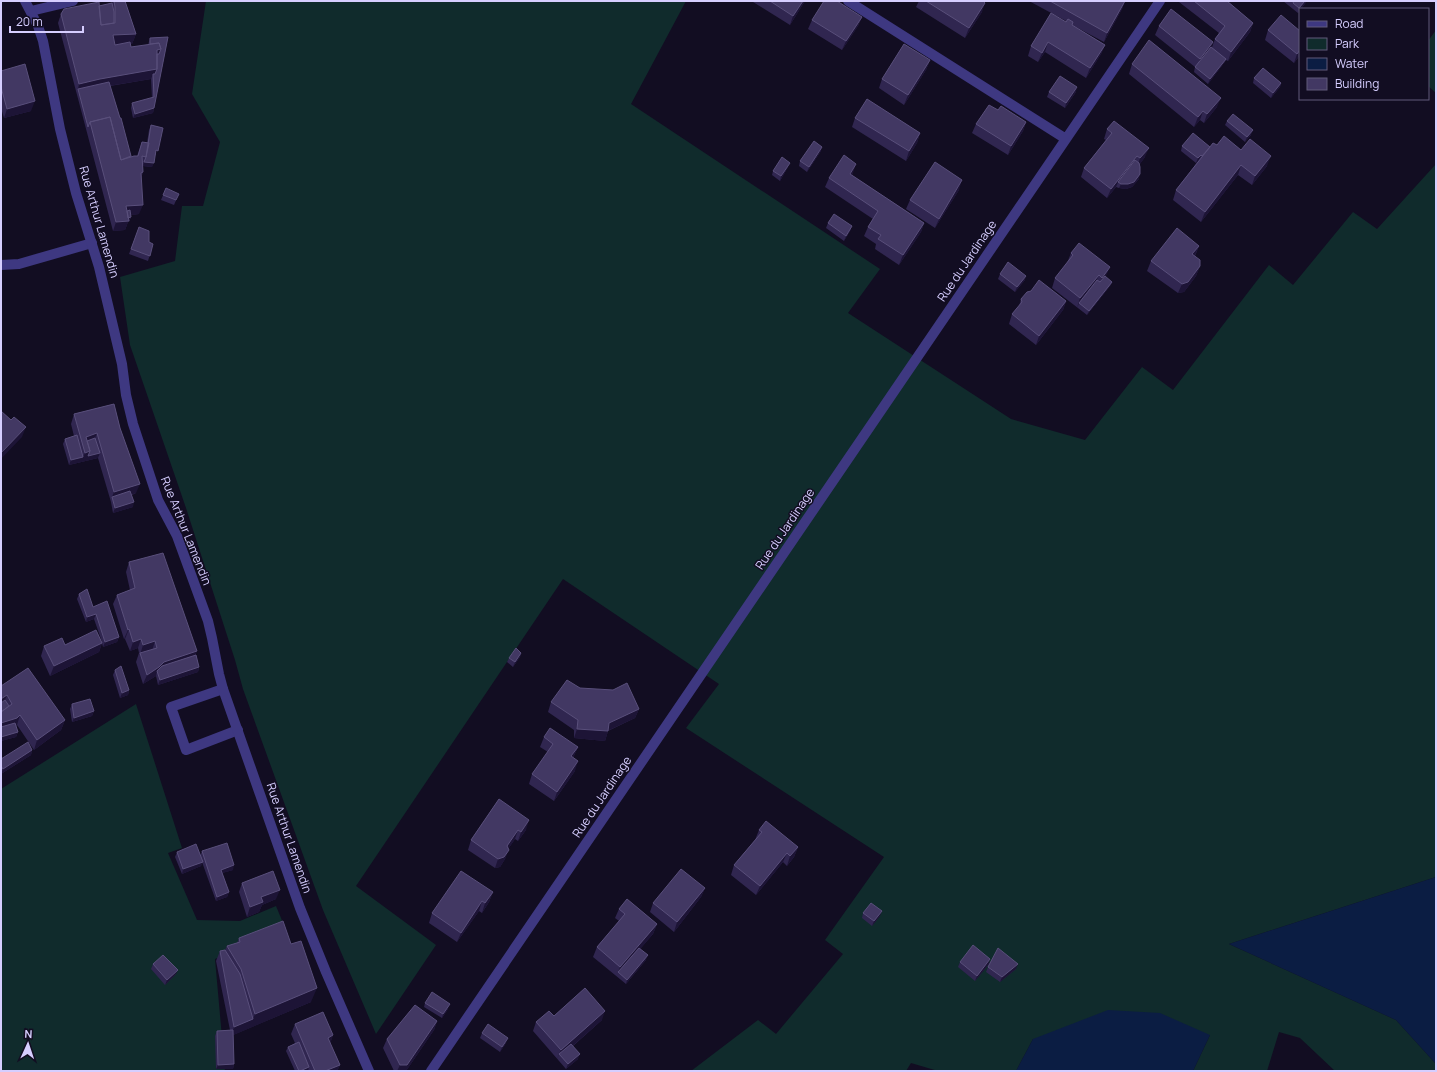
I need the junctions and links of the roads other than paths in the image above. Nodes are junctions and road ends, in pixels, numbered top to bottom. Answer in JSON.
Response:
{"nodes":[{"id":1,"x":25,"y":1,"type":"edge"},
{"id":2,"x":72,"y":1,"type":"edge"},
{"id":3,"x":848,"y":1,"type":"edge"},
{"id":4,"x":1160,"y":1,"type":"edge"},
{"id":5,"x":31,"y":11,"type":"junction"},
{"id":6,"x":1066,"y":139,"type":"junction"},
{"id":7,"x":92,"y":243,"type":"junction"},
{"id":8,"x":1,"y":265,"type":"edge"},
{"id":9,"x":223,"y":689,"type":"junction"},
{"id":10,"x":238,"y":730,"type":"junction"},
{"id":11,"x":369,"y":1071,"type":"edge"},
{"id":12,"x":431,"y":1071,"type":"edge"}],
"edges":[{"from":1,"to":5,"type":"street","name":"Rue Arthur Lamendin"},
{"from":2,"to":5,"type":"street"},
{"from":3,"to":6,"type":"street"},
{"from":4,"to":6,"type":"street","name":"Rue du Jardinage"},
{"from":5,"to":7,"type":"street","name":"Rue Arthur Lamendin"},
{"from":6,"to":12,"type":"street","name":"Rue du Jardinage"},
{"from":7,"to":8,"type":"street"},
{"from":7,"to":9,"type":"street","name":"Rue Arthur Lamendin"},
{"from":9,"to":10,"type":"street","name":"Rue Arthur Lamendin"},
{"from":9,"to":10,"type":"street"},
{"from":10,"to":11,"type":"street","name":"Rue Arthur Lamendin"}]}
